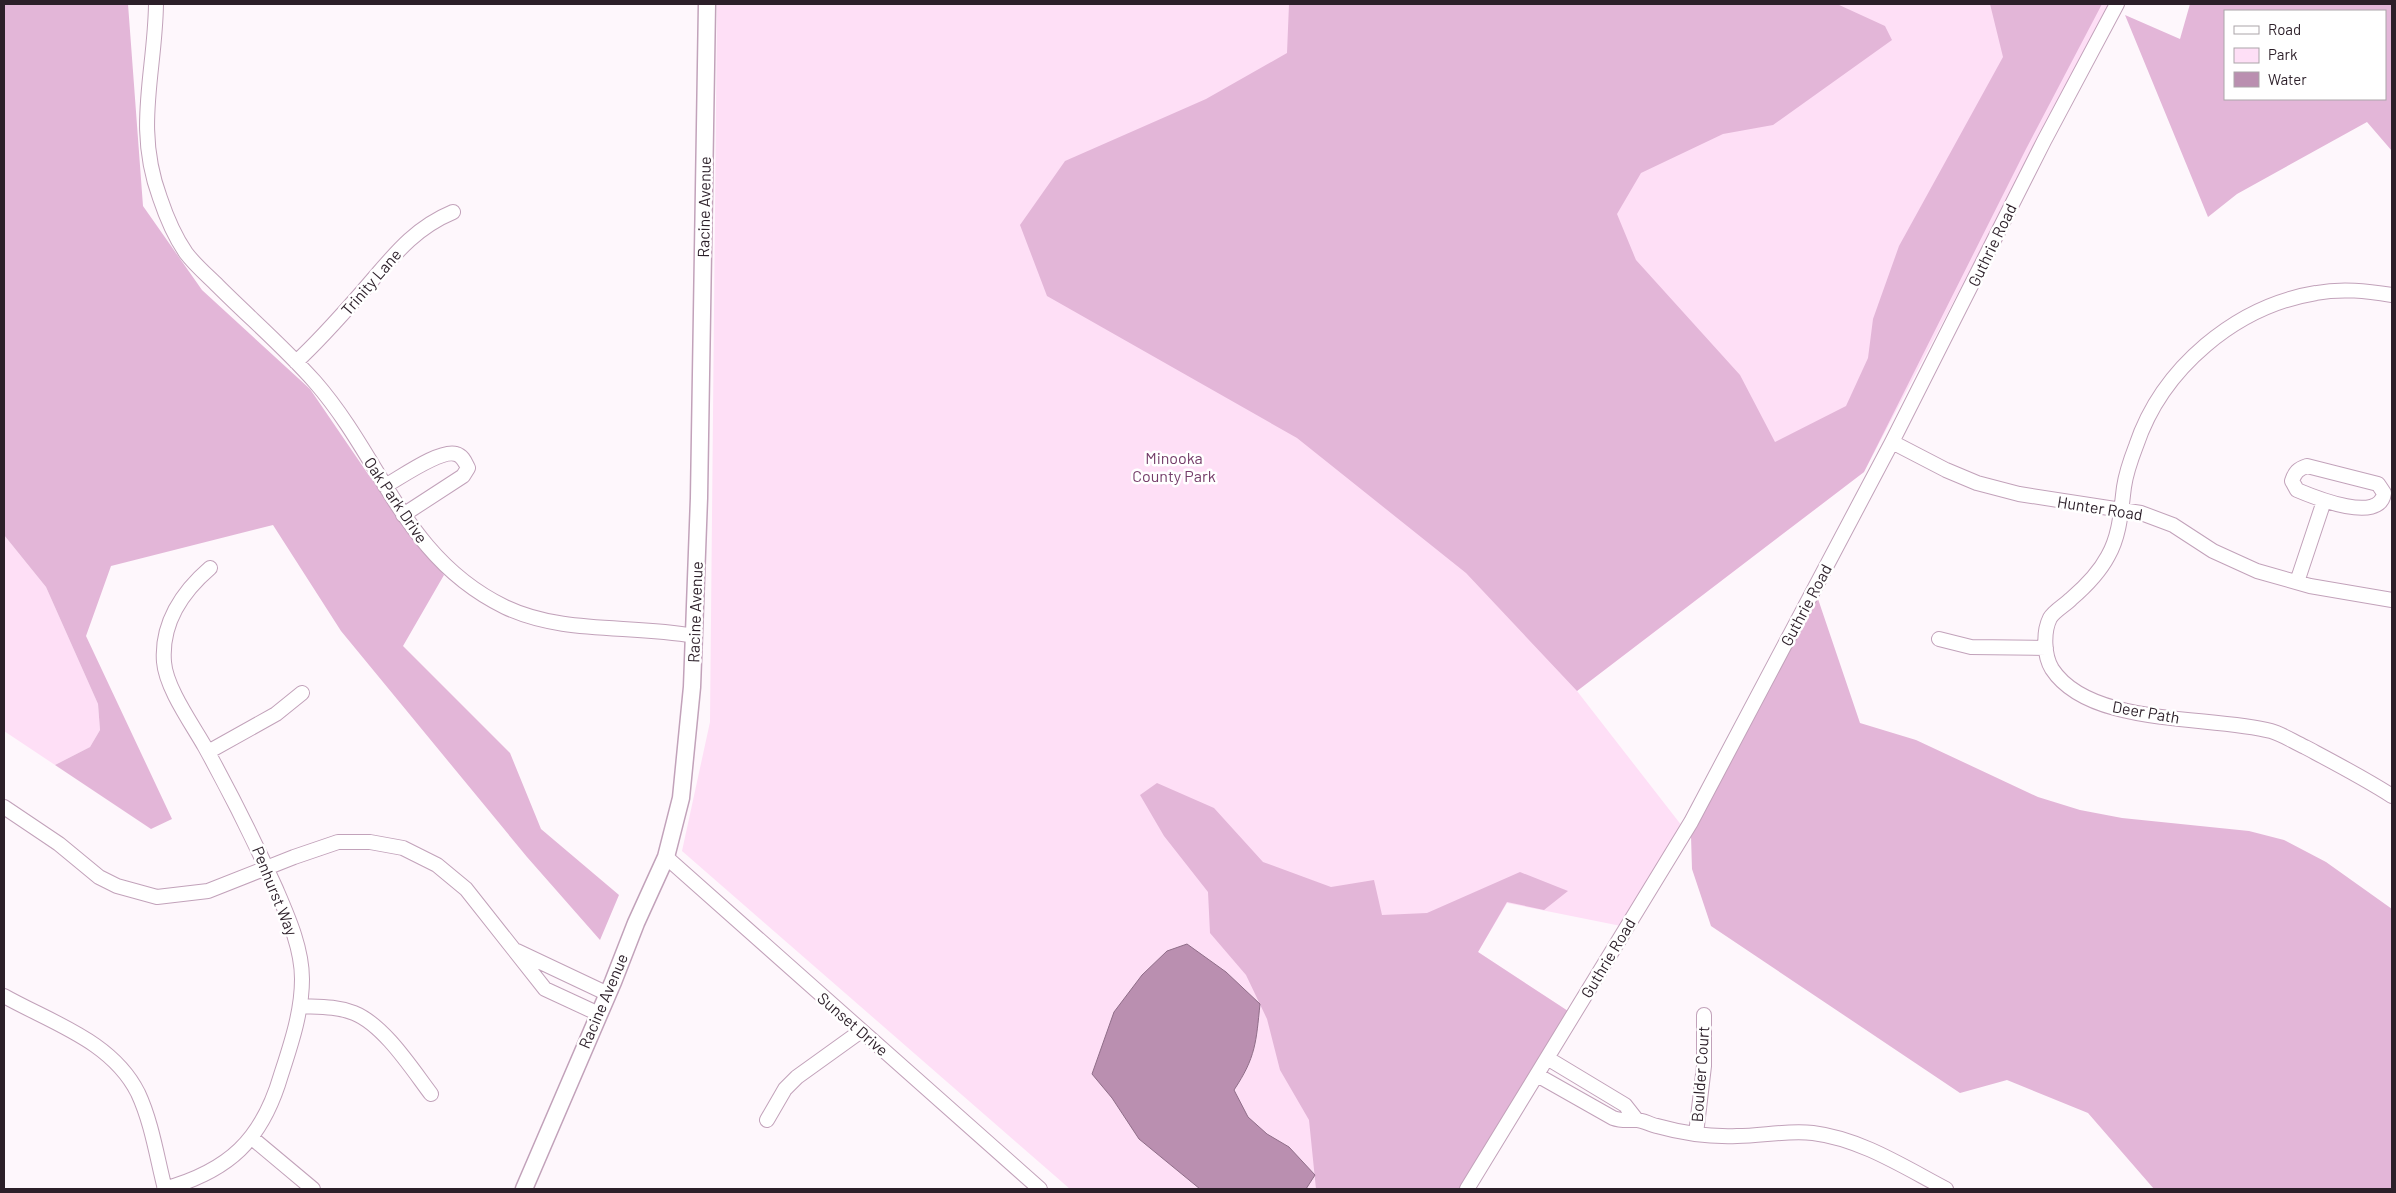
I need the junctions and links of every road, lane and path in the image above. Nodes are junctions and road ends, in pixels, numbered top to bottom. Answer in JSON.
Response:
{"nodes":[{"id":1,"x":156,"y":4,"type":"edge"},
{"id":2,"x":708,"y":4,"type":"edge"},
{"id":3,"x":2116,"y":4,"type":"edge"},
{"id":4,"x":453,"y":212,"type":"dead end"},
{"id":5,"x":2392,"y":295,"type":"edge"},
{"id":6,"x":296,"y":362,"type":"junction"},
{"id":7,"x":1892,"y":442,"type":"junction"},
{"id":8,"x":385,"y":486,"type":"junction"},
{"id":9,"x":2324,"y":501,"type":"junction"},
{"id":10,"x":2122,"y":510,"type":"junction"},
{"id":11,"x":403,"y":515,"type":"junction"},
{"id":12,"x":210,"y":568,"type":"dead end"},
{"id":13,"x":2297,"y":582,"type":"junction"},
{"id":14,"x":2392,"y":600,"type":"edge"},
{"id":15,"x":694,"y":636,"type":"junction"},
{"id":16,"x":1939,"y":639,"type":"dead end"},
{"id":17,"x":2046,"y":648,"type":"junction"},
{"id":18,"x":302,"y":693,"type":"dead end"},
{"id":19,"x":208,"y":752,"type":"junction"},
{"id":20,"x":2392,"y":796,"type":"edge"},
{"id":21,"x":4,"y":807,"type":"edge"},
{"id":22,"x":666,"y":857,"type":"junction"},
{"id":23,"x":268,"y":868,"type":"junction"},
{"id":24,"x":517,"y":951,"type":"junction"},
{"id":25,"x":608,"y":994,"type":"junction"},
{"id":26,"x":4,"y":996,"type":"edge"},
{"id":27,"x":300,"y":1006,"type":"junction"},
{"id":28,"x":599,"y":1014,"type":"junction"},
{"id":29,"x":1704,"y":1015,"type":"dead end"},
{"id":30,"x":861,"y":1031,"type":"junction"},
{"id":31,"x":1547,"y":1058,"type":"junction"},
{"id":32,"x":1537,"y":1075,"type":"junction"},
{"id":33,"x":1592,"y":1086,"type":"junction"},
{"id":34,"x":431,"y":1094,"type":"dead end"},
{"id":35,"x":1582,"y":1101,"type":"junction"},
{"id":36,"x":1636,"y":1119,"type":"junction"},
{"id":37,"x":766,"y":1120,"type":"dead end"},
{"id":38,"x":1696,"y":1134,"type":"junction"},
{"id":39,"x":252,"y":1138,"type":"junction"},
{"id":40,"x":164,"y":1189,"type":"edge"},
{"id":41,"x":313,"y":1189,"type":"edge"},
{"id":42,"x":524,"y":1189,"type":"edge"},
{"id":43,"x":1040,"y":1189,"type":"edge"},
{"id":44,"x":1467,"y":1189,"type":"edge"},
{"id":45,"x":1946,"y":1189,"type":"edge"}],
"edges":[{"from":1,"to":6,"type":"street","name":"Oak Park Drive"},
{"from":2,"to":15,"type":"main road","name":"Racine Avenue"},
{"from":3,"to":7,"type":"street","name":"Guthrie Road"},
{"from":4,"to":6,"type":"street","name":"Trinity Lane"},
{"from":5,"to":10,"type":"street","name":"Deer Path"},
{"from":6,"to":8,"type":"street","name":"Oak Park Drive"},
{"from":7,"to":10,"type":"street","name":"Hunter Road"},
{"from":7,"to":31,"type":"street","name":"Guthrie Road"},
{"from":8,"to":11,"type":"street","name":"Oak Park Drive"},
{"from":8,"to":11,"type":"street"},
{"from":9,"to":9,"type":"street"},
{"from":9,"to":13,"type":"street"},
{"from":10,"to":13,"type":"street","name":"Hunter Road"},
{"from":10,"to":17,"type":"street","name":"Deer Path"},
{"from":11,"to":15,"type":"street","name":"Oak Park Drive"},
{"from":12,"to":19,"type":"street","name":"Penhurst Way"},
{"from":13,"to":14,"type":"street","name":"Hunter Road"},
{"from":15,"to":22,"type":"main road","name":"Racine Avenue"},
{"from":16,"to":17,"type":"street"},
{"from":17,"to":20,"type":"street","name":"Deer Path"},
{"from":18,"to":19,"type":"street"},
{"from":19,"to":23,"type":"street","name":"Penhurst Way"},
{"from":21,"to":23,"type":"street"},
{"from":22,"to":25,"type":"main road","name":"Racine Avenue"},
{"from":22,"to":30,"type":"street","name":"Sunset Drive"},
{"from":23,"to":24,"type":"street"},
{"from":23,"to":27,"type":"street","name":"Penhurst Way"},
{"from":24,"to":25,"type":"street"},
{"from":24,"to":28,"type":"street"},
{"from":25,"to":28,"type":"main road","name":"Racine Avenue"},
{"from":26,"to":40,"type":"street"},
{"from":27,"to":34,"type":"street"},
{"from":27,"to":39,"type":"street","name":"Penhurst Way"},
{"from":28,"to":42,"type":"main road","name":"Racine Avenue"},
{"from":29,"to":38,"type":"street","name":"Boulder Court"},
{"from":30,"to":37,"type":"street"},
{"from":30,"to":43,"type":"street","name":"Sunset Drive"},
{"from":31,"to":32,"type":"street","name":"Guthrie Road"},
{"from":31,"to":33,"type":"street"},
{"from":32,"to":35,"type":"street"},
{"from":32,"to":44,"type":"street","name":"Guthrie Road"},
{"from":33,"to":35,"type":"street"},
{"from":33,"to":36,"type":"street"},
{"from":35,"to":36,"type":"street"},
{"from":36,"to":38,"type":"street"},
{"from":38,"to":45,"type":"street"},
{"from":39,"to":40,"type":"street","name":"Penhurst Way"},
{"from":39,"to":41,"type":"street"}]}
